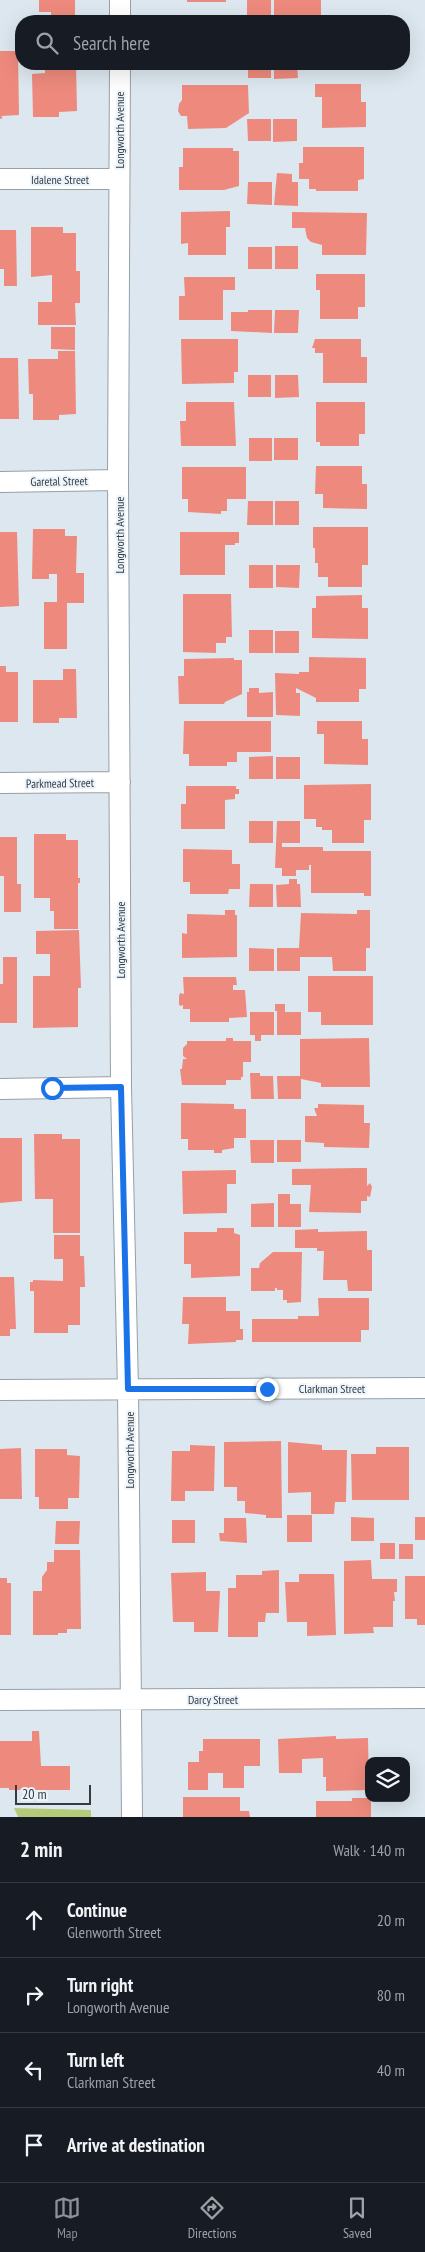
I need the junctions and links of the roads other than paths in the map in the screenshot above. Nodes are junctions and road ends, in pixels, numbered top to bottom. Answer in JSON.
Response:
{"nodes":[{"id":1,"x":120,"y":0,"type":"edge"},
{"id":2,"x":120,"y":15,"type":"edge"},
{"id":3,"x":120,"y":70,"type":"edge"},
{"id":4,"x":119,"y":178,"type":"junction"},
{"id":5,"x":0,"y":180,"type":"edge"},
{"id":6,"x":118,"y":480,"type":"junction"},
{"id":7,"x":0,"y":482,"type":"edge"},
{"id":8,"x":120,"y":782,"type":"junction"},
{"id":9,"x":0,"y":783,"type":"edge"},
{"id":10,"x":121,"y":1087,"type":"junction"},
{"id":11,"x":0,"y":1089,"type":"edge"},
{"id":12,"x":425,"y":1388,"type":"edge"},
{"id":13,"x":128,"y":1389,"type":"junction"},
{"id":14,"x":0,"y":1390,"type":"edge"},
{"id":15,"x":425,"y":1698,"type":"edge"},
{"id":16,"x":130,"y":1699,"type":"junction"},
{"id":17,"x":0,"y":1700,"type":"edge"},
{"id":18,"x":132,"y":1817,"type":"edge"}],
"edges":[{"from":1,"to":2,"type":"street"},
{"from":3,"to":4,"type":"street","name":"Longworth Avenue"},
{"from":4,"to":5,"type":"street","name":"Idalene Street"},
{"from":4,"to":6,"type":"street","name":"Longworth Avenue"},
{"from":6,"to":7,"type":"street","name":"Garetal Street"},
{"from":6,"to":8,"type":"street","name":"Longworth Avenue"},
{"from":8,"to":9,"type":"street","name":"Parkmead Street"},
{"from":8,"to":10,"type":"street","name":"Longworth Avenue"},
{"from":10,"to":11,"type":"street"},
{"from":10,"to":13,"type":"street","name":"Longworth Avenue"},
{"from":12,"to":13,"type":"street","name":"Clarkman Street"},
{"from":13,"to":14,"type":"street","name":"Clarkman Street"},
{"from":13,"to":16,"type":"street","name":"Longworth Avenue"},
{"from":15,"to":16,"type":"street","name":"Darcy Street"},
{"from":16,"to":17,"type":"street","name":"Darcy Street"},
{"from":16,"to":18,"type":"street","name":"Longworth Avenue"}]}
